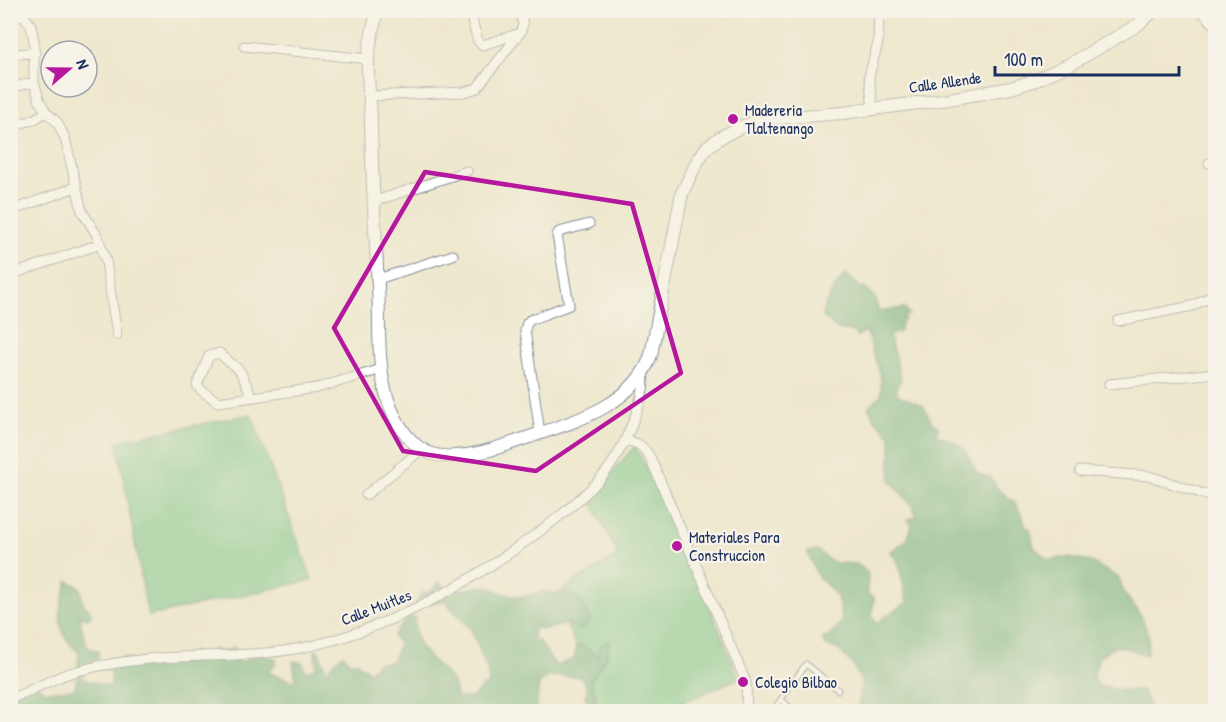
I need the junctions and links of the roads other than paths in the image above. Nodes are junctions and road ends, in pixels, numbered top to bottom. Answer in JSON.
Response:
{"nodes":[{"id":1,"x":377,"y":10,"type":"edge"},
{"id":2,"x":469,"y":10,"type":"edge"},
{"id":3,"x":520,"y":10,"type":"edge"},
{"id":4,"x":879,"y":10,"type":"edge"},
{"id":5,"x":1155,"y":10,"type":"edge"},
{"id":6,"x":1200,"y":10,"type":"edge"},
{"id":7,"x":21,"y":13,"type":"edge"},
{"id":8,"x":10,"y":18,"type":"edge"},
{"id":9,"x":1215,"y":26,"type":"edge"},
{"id":10,"x":520,"y":33,"type":"junction"},
{"id":11,"x":244,"y":46,"type":"dead end"},
{"id":12,"x":35,"y":53,"type":"junction"},
{"id":13,"x":10,"y":54,"type":"edge"},
{"id":14,"x":368,"y":59,"type":"junction"},
{"id":15,"x":34,"y":82,"type":"junction"},
{"id":16,"x":10,"y":88,"type":"edge"},
{"id":17,"x":369,"y":96,"type":"junction"},
{"id":18,"x":873,"y":109,"type":"junction"},
{"id":19,"x":46,"y":112,"type":"junction"},
{"id":20,"x":10,"y":126,"type":"edge"},
{"id":21,"x":467,"y":171,"type":"dead end"},
{"id":22,"x":76,"y":187,"type":"junction"},
{"id":23,"x":372,"y":202,"type":"junction"},
{"id":24,"x":10,"y":211,"type":"edge"},
{"id":25,"x":589,"y":224,"type":"dead end"},
{"id":26,"x":100,"y":244,"type":"junction"},
{"id":27,"x":453,"y":255,"type":"dead end"},
{"id":28,"x":10,"y":275,"type":"edge"},
{"id":29,"x":378,"y":279,"type":"junction"},
{"id":30,"x":1215,"y":294,"type":"edge"},
{"id":31,"x":1118,"y":321,"type":"dead end"},
{"id":32,"x":117,"y":335,"type":"dead end"},
{"id":33,"x":382,"y":369,"type":"junction"},
{"id":34,"x":643,"y":371,"type":"junction"},
{"id":35,"x":1215,"y":374,"type":"edge"},
{"id":36,"x":1109,"y":384,"type":"dead end"},
{"id":37,"x":252,"y":396,"type":"junction"},
{"id":38,"x":540,"y":433,"type":"junction"},
{"id":39,"x":625,"y":441,"type":"junction"},
{"id":40,"x":422,"y":449,"type":"junction"},
{"id":41,"x":1080,"y":471,"type":"dead end"},
{"id":42,"x":366,"y":495,"type":"dead end"},
{"id":43,"x":1215,"y":498,"type":"edge"},
{"id":44,"x":838,"y":690,"type":"dead end"},
{"id":45,"x":10,"y":699,"type":"edge"},
{"id":46,"x":781,"y":699,"type":"junction"},
{"id":47,"x":747,"y":711,"type":"edge"},
{"id":48,"x":772,"y":711,"type":"edge"},
{"id":49,"x":794,"y":711,"type":"edge"}],
"edges":[{"from":1,"to":14,"type":"street"},
{"from":2,"to":10,"type":"street"},
{"from":3,"to":10,"type":"street"},
{"from":4,"to":18,"type":"street"},
{"from":5,"to":18,"type":"street","name":"Calle Allende"},
{"from":6,"to":9,"type":"street"},
{"from":7,"to":8,"type":"street"},
{"from":7,"to":12,"type":"street"},
{"from":10,"to":17,"type":"street"},
{"from":11,"to":14,"type":"street"},
{"from":12,"to":13,"type":"street"},
{"from":12,"to":15,"type":"street"},
{"from":14,"to":17,"type":"street"},
{"from":15,"to":16,"type":"street"},
{"from":15,"to":19,"type":"street"},
{"from":17,"to":23,"type":"street"},
{"from":18,"to":34,"type":"street","name":"Calle Allende"},
{"from":19,"to":20,"type":"street"},
{"from":19,"to":22,"type":"street"},
{"from":21,"to":23,"type":"street"},
{"from":22,"to":24,"type":"street"},
{"from":22,"to":26,"type":"street"},
{"from":23,"to":29,"type":"street"},
{"from":25,"to":38,"type":"street"},
{"from":26,"to":28,"type":"street"},
{"from":26,"to":32,"type":"street"},
{"from":27,"to":29,"type":"street"},
{"from":29,"to":33,"type":"street"},
{"from":30,"to":31,"type":"street"},
{"from":33,"to":37,"type":"street"},
{"from":33,"to":40,"type":"street"},
{"from":34,"to":38,"type":"street"},
{"from":34,"to":39,"type":"street","name":"Calle Muitles"},
{"from":35,"to":36,"type":"street"},
{"from":37,"to":37,"type":"street"},
{"from":38,"to":40,"type":"street"},
{"from":39,"to":45,"type":"street","name":"Calle Muitles"},
{"from":39,"to":47,"type":"street"},
{"from":40,"to":42,"type":"street"},
{"from":41,"to":43,"type":"street"},
{"from":44,"to":46,"type":"lane"},
{"from":46,"to":48,"type":"lane"},
{"from":46,"to":49,"type":"lane"}]}
